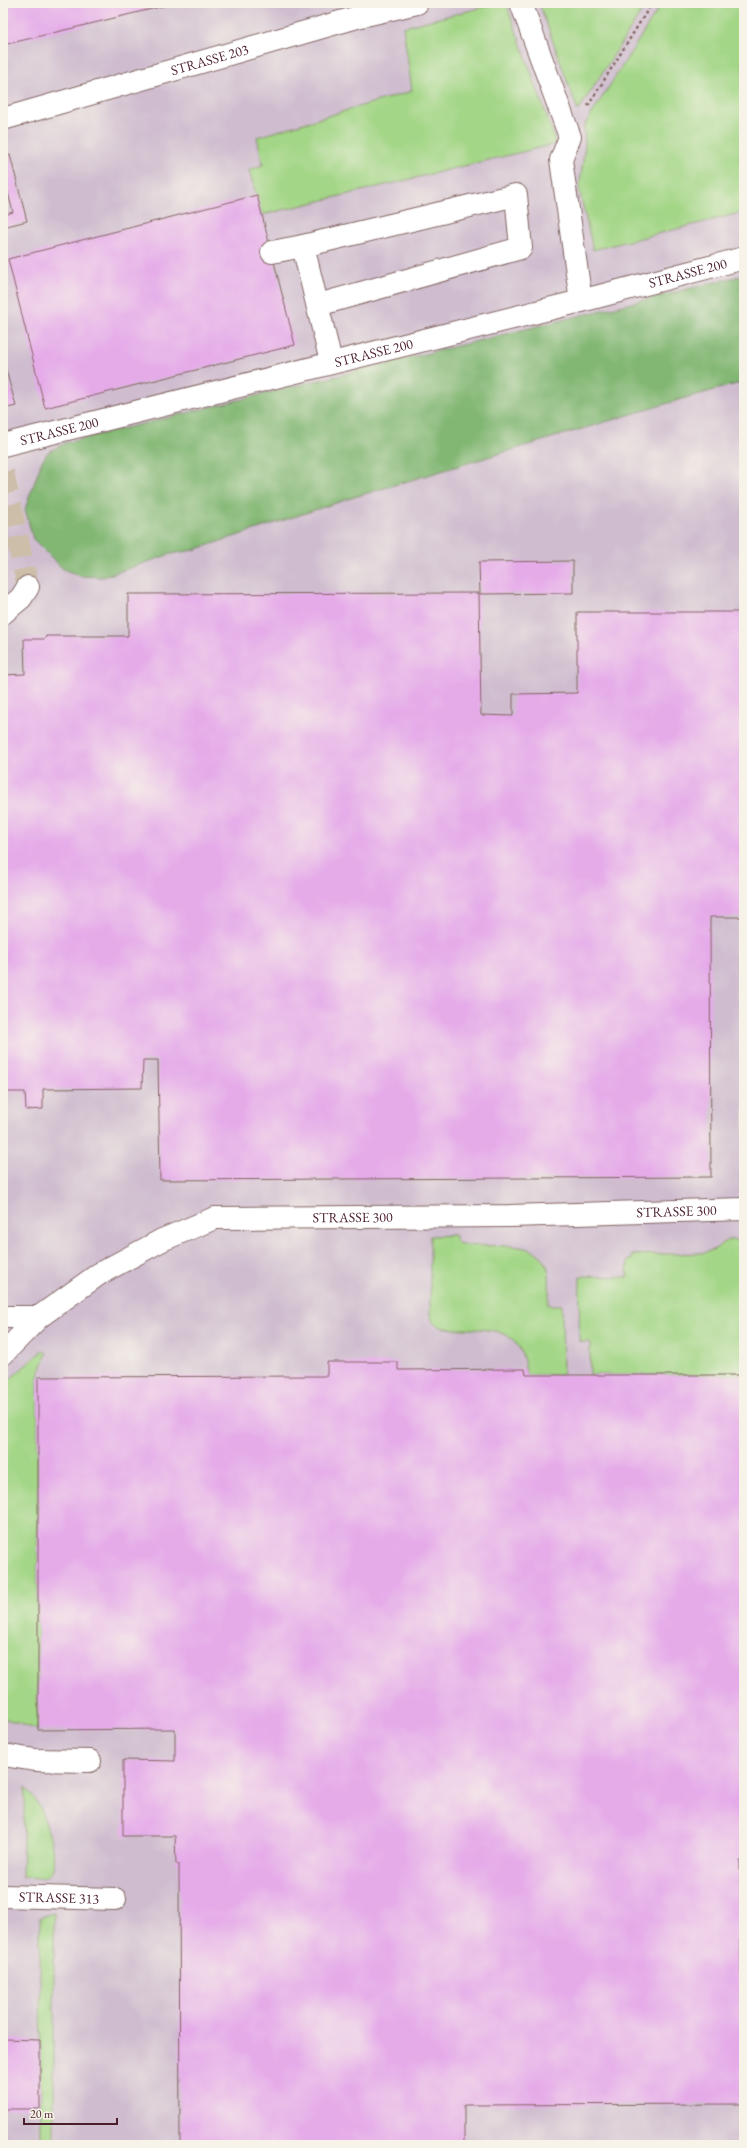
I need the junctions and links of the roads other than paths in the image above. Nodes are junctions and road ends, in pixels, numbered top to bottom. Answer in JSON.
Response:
{"nodes":[{"id":1,"x":418,"y":3,"type":"edge"},
{"id":2,"x":521,"y":3,"type":"edge"},
{"id":3,"x":3,"y":119,"type":"edge"},
{"id":4,"x":303,"y":246,"type":"junction"},
{"id":5,"x":272,"y":252,"type":"dead end"},
{"id":6,"x":744,"y":258,"type":"edge"},
{"id":7,"x":581,"y":301,"type":"junction"},
{"id":8,"x":318,"y":305,"type":"junction"},
{"id":9,"x":331,"y":362,"type":"junction"},
{"id":10,"x":3,"y":445,"type":"edge"},
{"id":11,"x":28,"y":587,"type":"dead end"},
{"id":12,"x":3,"y":613,"type":"edge"},
{"id":13,"x":744,"y":1209,"type":"edge"},
{"id":14,"x":3,"y":1317,"type":"edge"},
{"id":15,"x":39,"y":1317,"type":"junction"},
{"id":16,"x":3,"y":1354,"type":"edge"},
{"id":17,"x":3,"y":1755,"type":"edge"},
{"id":18,"x":90,"y":1761,"type":"dead end"},
{"id":19,"x":3,"y":1896,"type":"edge"},
{"id":20,"x":115,"y":1899,"type":"dead end"}],
"edges":[{"from":1,"to":3,"type":"street","name":"STRASSE 203"},
{"from":2,"to":7,"type":"street"},
{"from":4,"to":5,"type":"street"},
{"from":4,"to":8,"type":"street"},
{"from":4,"to":8,"type":"street"},
{"from":6,"to":7,"type":"street","name":"STRASSE 200"},
{"from":7,"to":9,"type":"street","name":"STRASSE 200"},
{"from":8,"to":9,"type":"street"},
{"from":9,"to":10,"type":"street","name":"STRASSE 200"},
{"from":11,"to":12,"type":"street"},
{"from":13,"to":15,"type":"street","name":"STRASSE 300"},
{"from":14,"to":15,"type":"street"},
{"from":15,"to":16,"type":"street","name":"STRASSE 300"},
{"from":17,"to":18,"type":"street"},
{"from":19,"to":20,"type":"street","name":"STRASSE 313"}]}
